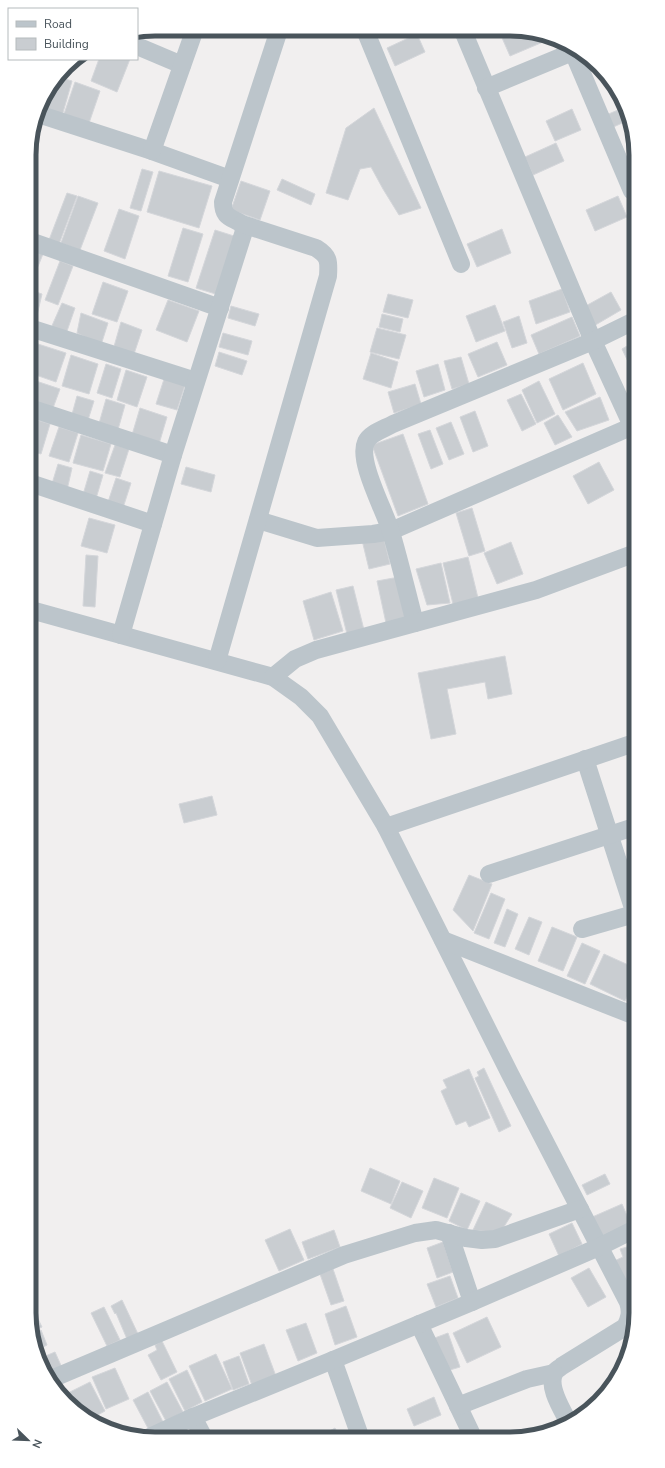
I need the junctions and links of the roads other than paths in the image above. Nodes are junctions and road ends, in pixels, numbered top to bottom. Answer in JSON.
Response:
{"nodes":[{"id":1,"x":192,"y":36,"type":"edge"},
{"id":2,"x":278,"y":36,"type":"edge"},
{"id":3,"x":367,"y":36,"type":"edge"},
{"id":4,"x":465,"y":36,"type":"edge"},
{"id":5,"x":138,"y":46,"type":"edge"},
{"id":6,"x":571,"y":52,"type":"edge"},
{"id":7,"x":576,"y":56,"type":"edge"},
{"id":8,"x":182,"y":65,"type":"junction"},
{"id":9,"x":486,"y":88,"type":"junction"},
{"id":10,"x":43,"y":116,"type":"edge"},
{"id":11,"x":152,"y":151,"type":"junction"},
{"id":12,"x":230,"y":179,"type":"junction"},
{"id":13,"x":629,"y":183,"type":"edge"},
{"id":14,"x":242,"y":224,"type":"junction"},
{"id":15,"x":36,"y":243,"type":"edge"},
{"id":16,"x":461,"y":264,"type":"dead end"},
{"id":17,"x":220,"y":308,"type":"junction"},
{"id":18,"x":629,"y":323,"type":"edge"},
{"id":19,"x":36,"y":330,"type":"edge"},
{"id":20,"x":593,"y":341,"type":"junction"},
{"id":21,"x":196,"y":381,"type":"junction"},
{"id":22,"x":36,"y":410,"type":"edge"},
{"id":23,"x":629,"y":418,"type":"edge"},
{"id":24,"x":629,"y":429,"type":"edge"},
{"id":25,"x":173,"y":455,"type":"junction"},
{"id":26,"x":36,"y":485,"type":"edge"},
{"id":27,"x":258,"y":520,"type":"junction"},
{"id":28,"x":153,"y":524,"type":"junction"},
{"id":29,"x":390,"y":531,"type":"junction"},
{"id":30,"x":629,"y":555,"type":"edge"},
{"id":31,"x":36,"y":611,"type":"edge"},
{"id":32,"x":415,"y":623,"type":"junction"},
{"id":33,"x":121,"y":635,"type":"junction"},
{"id":34,"x":216,"y":661,"type":"junction"},
{"id":35,"x":273,"y":677,"type":"junction"},
{"id":36,"x":629,"y":744,"type":"edge"},
{"id":37,"x":585,"y":759,"type":"junction"},
{"id":38,"x":386,"y":827,"type":"junction"},
{"id":39,"x":629,"y":829,"type":"edge"},
{"id":40,"x":610,"y":835,"type":"junction"},
{"id":41,"x":489,"y":874,"type":"dead end"},
{"id":42,"x":629,"y":896,"type":"edge"},
{"id":43,"x":629,"y":914,"type":"edge"},
{"id":44,"x":582,"y":929,"type":"dead end"},
{"id":45,"x":443,"y":940,"type":"junction"},
{"id":46,"x":629,"y":1014,"type":"edge"},
{"id":47,"x":580,"y":1209,"type":"junction"},
{"id":48,"x":629,"y":1232,"type":"edge"},
{"id":49,"x":449,"y":1233,"type":"junction"},
{"id":50,"x":599,"y":1247,"type":"junction"},
{"id":51,"x":472,"y":1302,"type":"junction"},
{"id":52,"x":629,"y":1306,"type":"edge"},
{"id":53,"x":629,"y":1323,"type":"edge"},
{"id":54,"x":420,"y":1324,"type":"junction"},
{"id":55,"x":332,"y":1360,"type":"junction"},
{"id":56,"x":554,"y":1373,"type":"junction"},
{"id":57,"x":55,"y":1377,"type":"edge"},
{"id":58,"x":458,"y":1406,"type":"junction"},
{"id":59,"x":193,"y":1417,"type":"junction"},
{"id":60,"x":566,"y":1418,"type":"edge"},
{"id":61,"x":159,"y":1432,"type":"edge"},
{"id":62,"x":201,"y":1432,"type":"edge"},
{"id":63,"x":359,"y":1432,"type":"edge"},
{"id":64,"x":471,"y":1432,"type":"edge"}],
"edges":[{"from":1,"to":8,"type":"street"},
{"from":2,"to":12,"type":"street"},
{"from":3,"to":16,"type":"street"},
{"from":4,"to":9,"type":"street"},
{"from":5,"to":8,"type":"street"},
{"from":6,"to":9,"type":"street"},
{"from":7,"to":13,"type":"street"},
{"from":8,"to":11,"type":"street"},
{"from":9,"to":20,"type":"street"},
{"from":10,"to":11,"type":"street"},
{"from":11,"to":12,"type":"street"},
{"from":12,"to":14,"type":"street"},
{"from":14,"to":17,"type":"street"},
{"from":14,"to":27,"type":"street"},
{"from":15,"to":17,"type":"street"},
{"from":17,"to":21,"type":"street"},
{"from":18,"to":20,"type":"street"},
{"from":19,"to":21,"type":"street"},
{"from":20,"to":23,"type":"street"},
{"from":20,"to":29,"type":"street"},
{"from":21,"to":25,"type":"street"},
{"from":22,"to":25,"type":"street"},
{"from":24,"to":29,"type":"street"},
{"from":25,"to":28,"type":"street"},
{"from":26,"to":28,"type":"street"},
{"from":27,"to":29,"type":"street"},
{"from":27,"to":34,"type":"street"},
{"from":28,"to":33,"type":"street"},
{"from":29,"to":32,"type":"street"},
{"from":30,"to":32,"type":"street"},
{"from":31,"to":33,"type":"street"},
{"from":32,"to":35,"type":"street"},
{"from":33,"to":34,"type":"street"},
{"from":34,"to":35,"type":"street"},
{"from":35,"to":38,"type":"street"},
{"from":36,"to":37,"type":"street"},
{"from":37,"to":38,"type":"street"},
{"from":37,"to":40,"type":"street"},
{"from":38,"to":45,"type":"street"},
{"from":39,"to":40,"type":"street"},
{"from":40,"to":41,"type":"street"},
{"from":40,"to":42,"type":"street"},
{"from":43,"to":44,"type":"street"},
{"from":45,"to":46,"type":"street"},
{"from":45,"to":47,"type":"street"},
{"from":47,"to":49,"type":"street"},
{"from":47,"to":50,"type":"street"},
{"from":48,"to":50,"type":"street"},
{"from":49,"to":51,"type":"street"},
{"from":49,"to":57,"type":"street"},
{"from":50,"to":51,"type":"street"},
{"from":50,"to":52,"type":"street"},
{"from":51,"to":54,"type":"street"},
{"from":53,"to":56,"type":"street"},
{"from":54,"to":55,"type":"street"},
{"from":54,"to":58,"type":"street"},
{"from":55,"to":59,"type":"street"},
{"from":55,"to":63,"type":"street"},
{"from":56,"to":58,"type":"street"},
{"from":56,"to":60,"type":"street"},
{"from":58,"to":64,"type":"street"},
{"from":59,"to":61,"type":"street"},
{"from":59,"to":62,"type":"street"}]}
